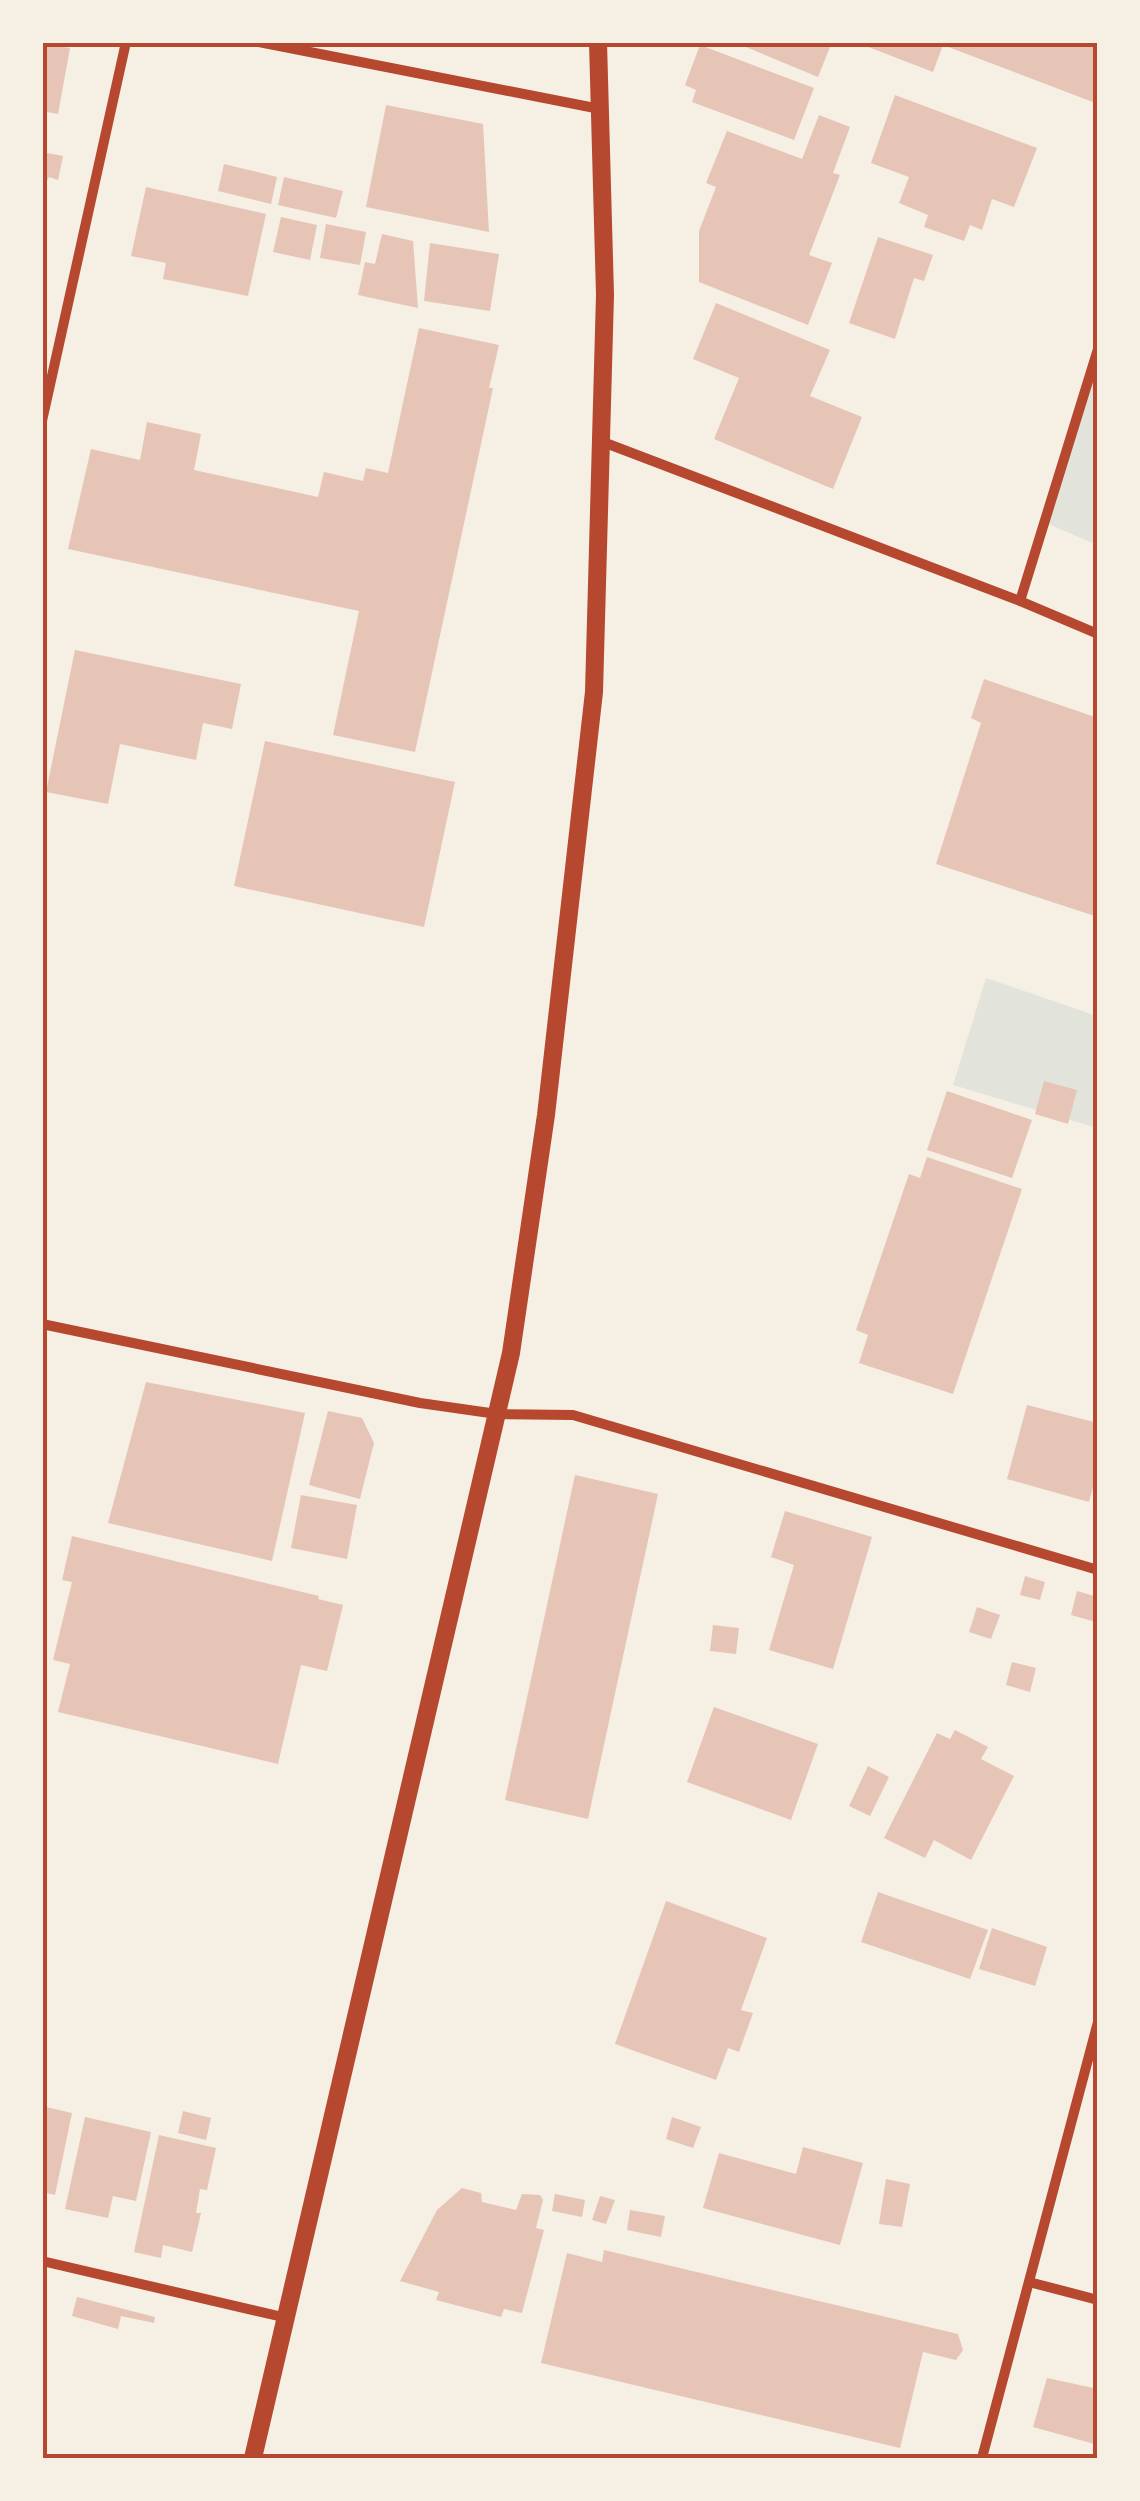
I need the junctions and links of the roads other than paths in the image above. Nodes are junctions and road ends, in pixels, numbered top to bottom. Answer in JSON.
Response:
{"nodes":[{"id":1,"x":126,"y":42,"type":"edge"},
{"id":2,"x":259,"y":42,"type":"edge"},
{"id":3,"x":598,"y":42,"type":"edge"},
{"id":4,"x":601,"y":109,"type":"junction"},
{"id":5,"x":1098,"y":349,"type":"edge"},
{"id":6,"x":42,"y":421,"type":"edge"},
{"id":7,"x":603,"y":442,"type":"junction"},
{"id":8,"x":1020,"y":601,"type":"junction"},
{"id":9,"x":1098,"y":634,"type":"edge"},
{"id":10,"x":42,"y":1324,"type":"edge"},
{"id":11,"x":497,"y":1414,"type":"junction"},
{"id":12,"x":1098,"y":1570,"type":"edge"},
{"id":13,"x":1098,"y":2022,"type":"edge"},
{"id":14,"x":42,"y":2261,"type":"edge"},
{"id":15,"x":1029,"y":2282,"type":"junction"},
{"id":16,"x":1098,"y":2300,"type":"edge"},
{"id":17,"x":288,"y":2318,"type":"junction"},
{"id":18,"x":253,"y":2458,"type":"edge"},
{"id":19,"x":982,"y":2458,"type":"edge"}],
"edges":[{"from":1,"to":6,"type":"street"},
{"from":2,"to":4,"type":"street"},
{"from":3,"to":4,"type":"street"},
{"from":4,"to":7,"type":"street"},
{"from":5,"to":8,"type":"street"},
{"from":7,"to":8,"type":"street"},
{"from":7,"to":11,"type":"street"},
{"from":8,"to":9,"type":"street"},
{"from":10,"to":11,"type":"street"},
{"from":11,"to":12,"type":"street"},
{"from":11,"to":17,"type":"street"},
{"from":13,"to":15,"type":"street"},
{"from":14,"to":17,"type":"street"},
{"from":15,"to":16,"type":"street"},
{"from":15,"to":19,"type":"street"},
{"from":17,"to":18,"type":"street"}]}
